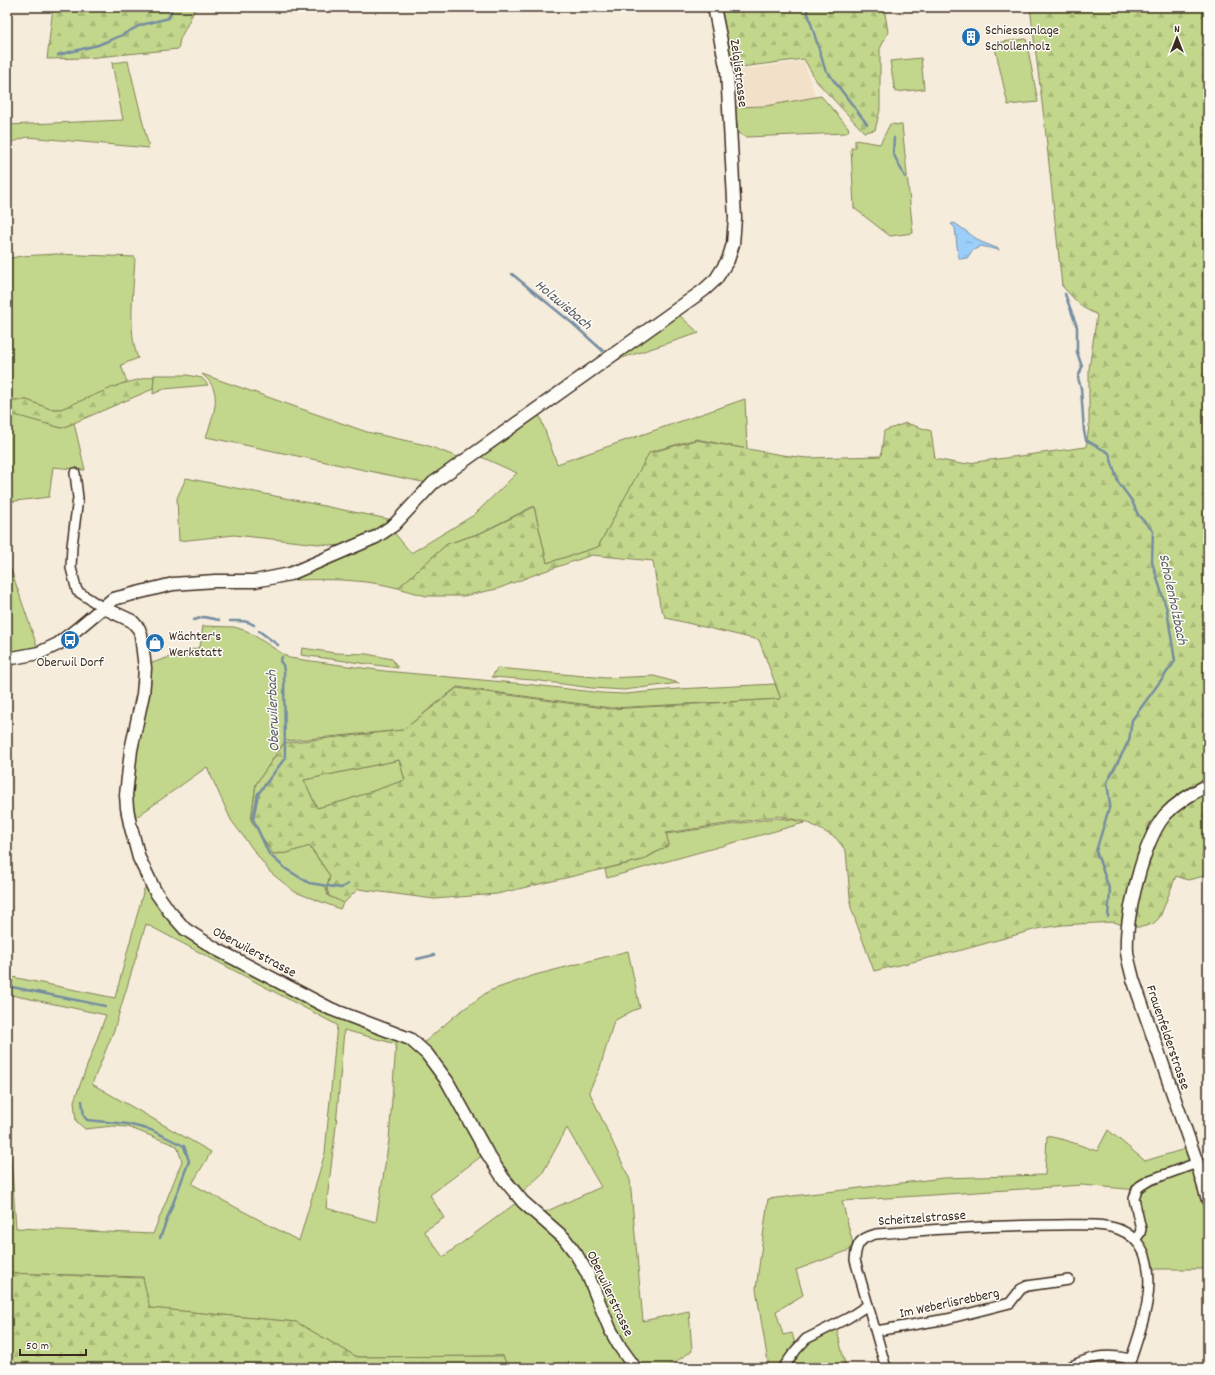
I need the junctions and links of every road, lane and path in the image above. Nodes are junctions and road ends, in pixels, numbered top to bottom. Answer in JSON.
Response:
{"nodes":[{"id":1,"x":714,"y":7,"type":"edge"},
{"id":2,"x":75,"y":473,"type":"dead end"},
{"id":3,"x":102,"y":608,"type":"junction"},
{"id":4,"x":7,"y":659,"type":"edge"},
{"id":5,"x":1208,"y":785,"type":"edge"},
{"id":6,"x":1197,"y":1163,"type":"junction"},
{"id":7,"x":1208,"y":1200,"type":"edge"},
{"id":8,"x":1135,"y":1240,"type":"junction"},
{"id":9,"x":1069,"y":1280,"type":"dead end"},
{"id":10,"x":868,"y":1305,"type":"junction"},
{"id":11,"x":876,"y":1331,"type":"junction"},
{"id":12,"x":1131,"y":1359,"type":"junction"},
{"id":13,"x":635,"y":1368,"type":"edge"},
{"id":14,"x":783,"y":1368,"type":"edge"},
{"id":15,"x":886,"y":1368,"type":"edge"},
{"id":16,"x":1067,"y":1368,"type":"edge"},
{"id":17,"x":1128,"y":1368,"type":"edge"}],
"edges":[{"from":1,"to":3,"type":"street","name":"Zelglistrasse"},
{"from":2,"to":3,"type":"street","name":"Oberwilerstrasse"},
{"from":3,"to":4,"type":"street","name":"Zelglistrasse"},
{"from":3,"to":13,"type":"street","name":"Oberwilerstrasse"},
{"from":5,"to":6,"type":"street","name":"Frauenfelderstrasse"},
{"from":6,"to":7,"type":"street","name":"Frauenfelderstrasse"},
{"from":6,"to":8,"type":"street"},
{"from":8,"to":10,"type":"street","name":"Scheitzelstrasse"},
{"from":8,"to":12,"type":"street","name":"Scheitzelstrasse"},
{"from":9,"to":11,"type":"street","name":"Im Weberlisrebberg"},
{"from":10,"to":11,"type":"street"},
{"from":10,"to":14,"type":"street"},
{"from":11,"to":15,"type":"street"},
{"from":12,"to":16,"type":"street"},
{"from":12,"to":17,"type":"street","name":"Scheitzelstrasse"}]}
